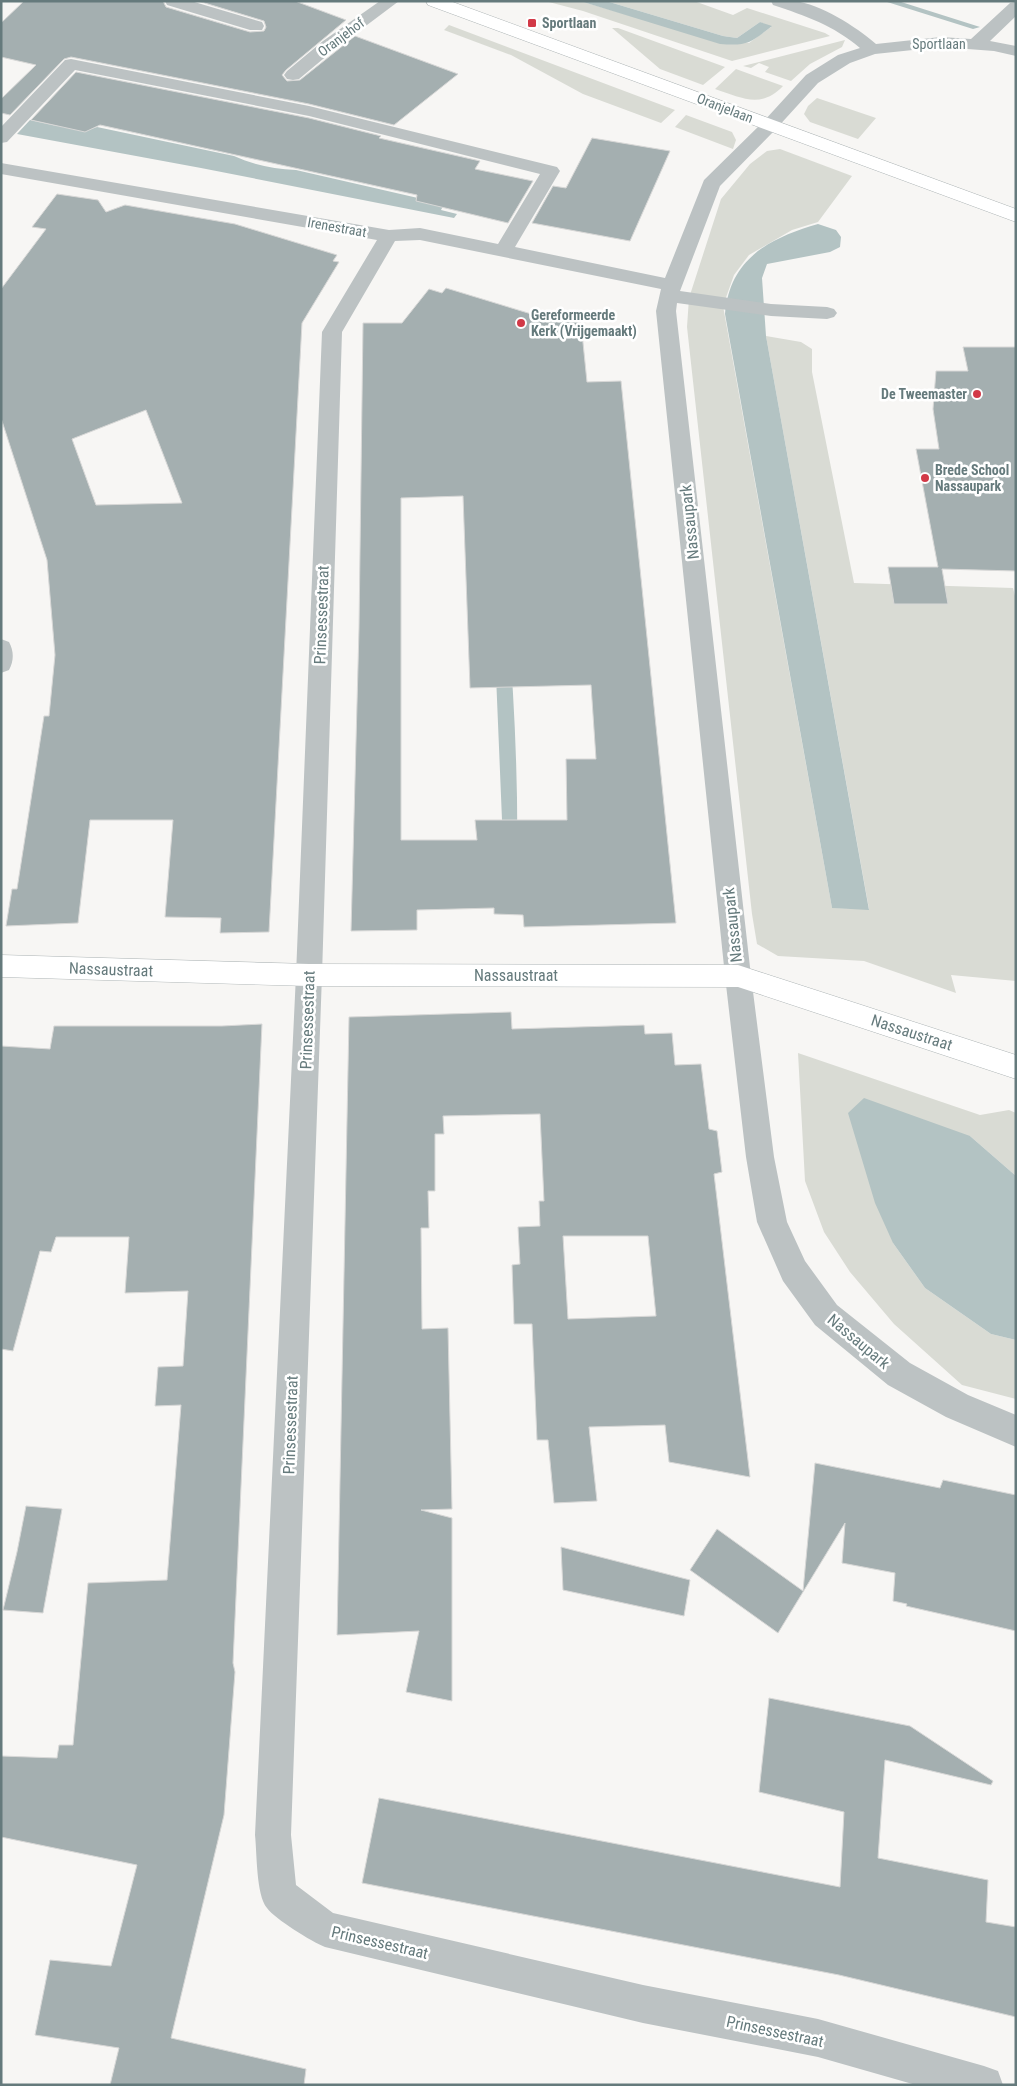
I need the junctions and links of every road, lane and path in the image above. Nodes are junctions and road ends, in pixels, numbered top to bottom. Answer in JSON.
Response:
{"nodes":[{"id":1,"x":173,"y":1,"type":"edge"},
{"id":2,"x":391,"y":1,"type":"edge"},
{"id":3,"x":434,"y":1,"type":"edge"},
{"id":4,"x":779,"y":1,"type":"edge"},
{"id":5,"x":1016,"y":7,"type":"edge"},
{"id":6,"x":256,"y":26,"type":"dead end"},
{"id":7,"x":975,"y":45,"type":"junction"},
{"id":8,"x":872,"y":49,"type":"junction"},
{"id":9,"x":1016,"y":50,"type":"edge"},
{"id":10,"x":293,"y":75,"type":"dead end"},
{"id":11,"x":770,"y":125,"type":"junction"},
{"id":12,"x":1,"y":138,"type":"edge"},
{"id":13,"x":1,"y":168,"type":"edge"},
{"id":14,"x":1016,"y":216,"type":"edge"},
{"id":15,"x":389,"y":236,"type":"junction"},
{"id":16,"x":503,"y":252,"type":"junction"},
{"id":17,"x":670,"y":291,"type":"junction"},
{"id":18,"x":827,"y":313,"type":"dead end"},
{"id":19,"x":1,"y":648,"type":"edge"},
{"id":20,"x":1,"y":664,"type":"edge"},
{"id":21,"x":1,"y":966,"type":"edge"},
{"id":22,"x":309,"y":975,"type":"junction"},
{"id":23,"x":738,"y":976,"type":"junction"},
{"id":24,"x":1016,"y":1067,"type":"edge"},
{"id":25,"x":1016,"y":1431,"type":"edge"},
{"id":26,"x":984,"y":2085,"type":"edge"}],
"edges":[{"from":1,"to":6,"type":"street"},
{"from":2,"to":10,"type":"street","name":"Oranjehof"},
{"from":3,"to":11,"type":"main road","name":"Oranjelaan"},
{"from":4,"to":8,"type":"street"},
{"from":5,"to":7,"type":"street"},
{"from":7,"to":8,"type":"street","name":"Sportlaan"},
{"from":7,"to":9,"type":"street","name":"Sportlaan"},
{"from":8,"to":11,"type":"street","name":"Sportlaan"},
{"from":11,"to":14,"type":"main road","name":"Oranjelaan"},
{"from":11,"to":17,"type":"street","name":"Nassaupark"},
{"from":12,"to":16,"type":"street"},
{"from":13,"to":15,"type":"street","name":"Irenestraat"},
{"from":15,"to":16,"type":"street","name":"Irenestraat"},
{"from":15,"to":22,"type":"street","name":"Prinsessestraat"},
{"from":16,"to":17,"type":"street","name":"Irenestraat"},
{"from":17,"to":18,"type":"street"},
{"from":17,"to":23,"type":"street","name":"Nassaupark"},
{"from":19,"to":20,"type":"street"},
{"from":21,"to":22,"type":"main road","name":"Nassaustraat"},
{"from":22,"to":23,"type":"main road","name":"Nassaustraat"},
{"from":22,"to":26,"type":"street","name":"Prinsessestraat"},
{"from":23,"to":24,"type":"main road","name":"Nassaustraat"},
{"from":23,"to":25,"type":"street","name":"Nassaupark"}]}
